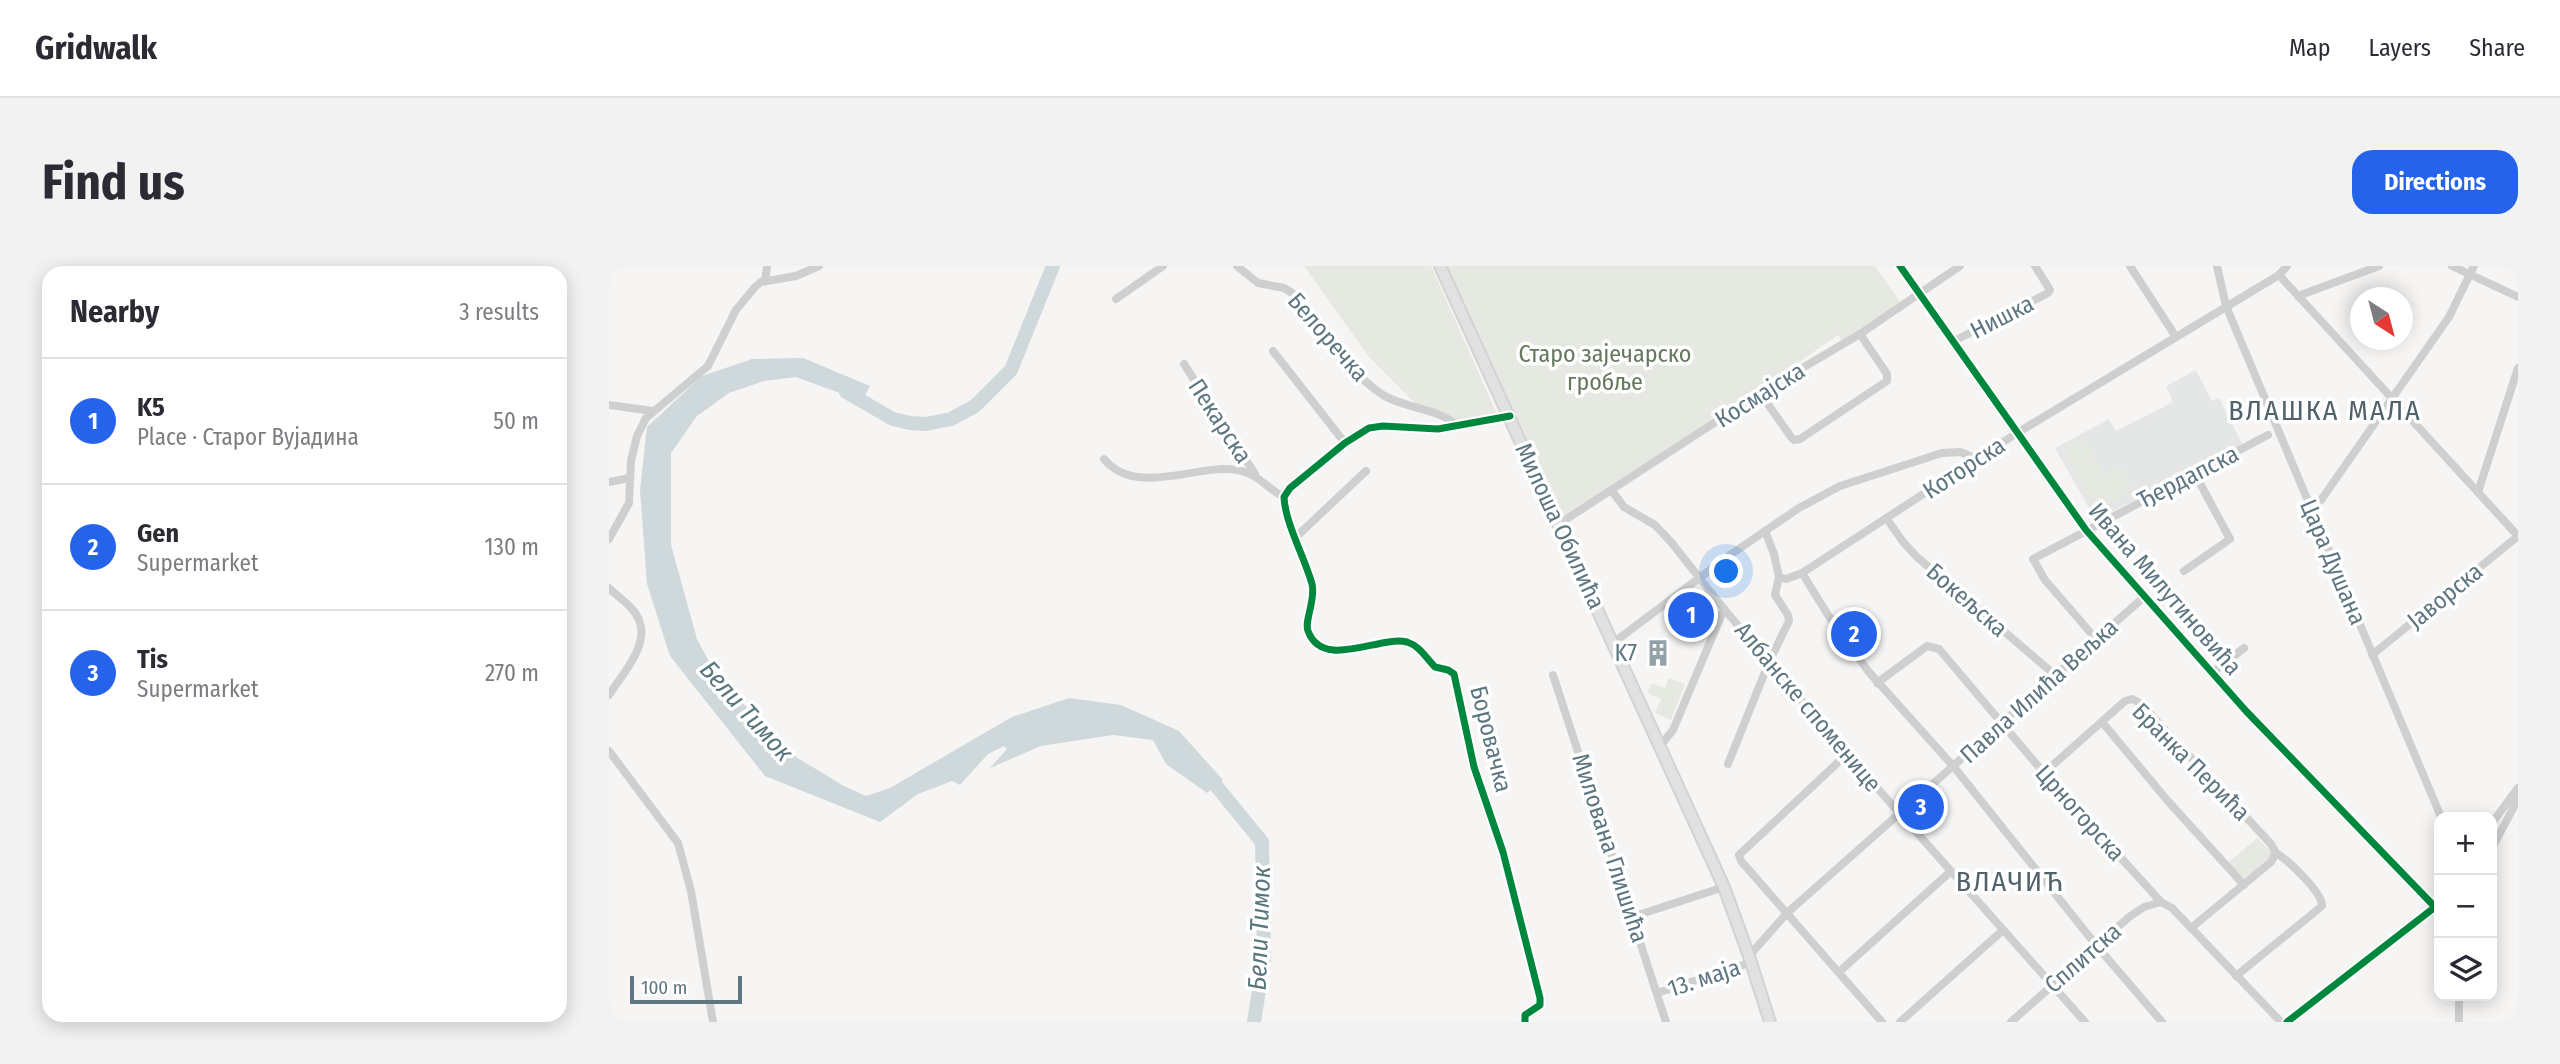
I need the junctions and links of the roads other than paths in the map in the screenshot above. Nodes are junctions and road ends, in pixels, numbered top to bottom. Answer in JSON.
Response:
{"nodes":[{"id":1,"x":767,"y":266,"type":"edge"},
{"id":2,"x":819,"y":266,"type":"edge"},
{"id":3,"x":1163,"y":266,"type":"edge"},
{"id":4,"x":1237,"y":266,"type":"edge"},
{"id":5,"x":1440,"y":266,"type":"edge"},
{"id":6,"x":1901,"y":266,"type":"edge"},
{"id":7,"x":1960,"y":266,"type":"edge"},
{"id":8,"x":2035,"y":266,"type":"edge"},
{"id":9,"x":2130,"y":266,"type":"edge"},
{"id":10,"x":2217,"y":266,"type":"edge"},
{"id":11,"x":2287,"y":266,"type":"edge"},
{"id":12,"x":2379,"y":266,"type":"edge"},
{"id":13,"x":2452,"y":266,"type":"edge"},
{"id":14,"x":2472,"y":270,"type":"edge"},
{"id":15,"x":2279,"y":275,"type":"junction"},
{"id":16,"x":765,"y":281,"type":"junction"},
{"id":17,"x":1920,"y":294,"type":"junction"},
{"id":18,"x":2298,"y":296,"type":"junction"},
{"id":19,"x":2518,"y":297,"type":"edge"},
{"id":20,"x":1116,"y":299,"type":"dead end"},
{"id":21,"x":2226,"y":306,"type":"junction"},
{"id":22,"x":1860,"y":334,"type":"junction"},
{"id":23,"x":2176,"y":337,"type":"junction"},
{"id":24,"x":1954,"y":341,"type":"junction"},
{"id":25,"x":1273,"y":351,"type":"dead end"},
{"id":26,"x":1184,"y":365,"type":"dead end"},
{"id":27,"x":2518,"y":368,"type":"edge"},
{"id":28,"x":1760,"y":393,"type":"junction"},
{"id":29,"x":2391,"y":398,"type":"junction"},
{"id":30,"x":609,"y":405,"type":"edge"},
{"id":31,"x":653,"y":411,"type":"junction"},
{"id":32,"x":1510,"y":416,"type":"junction"},
{"id":33,"x":1458,"y":426,"type":"junction"},
{"id":34,"x":2017,"y":433,"type":"junction"},
{"id":35,"x":2268,"y":435,"type":"dead end"},
{"id":36,"x":1345,"y":443,"type":"junction"},
{"id":37,"x":1104,"y":459,"type":"dead end"},
{"id":38,"x":1978,"y":459,"type":"junction"},
{"id":39,"x":1366,"y":471,"type":"dead end"},
{"id":40,"x":2195,"y":474,"type":"junction"},
{"id":41,"x":1256,"y":477,"type":"junction"},
{"id":42,"x":629,"y":478,"type":"junction"},
{"id":43,"x":609,"y":482,"type":"edge"},
{"id":44,"x":1612,"y":491,"type":"junction"},
{"id":45,"x":2479,"y":492,"type":"junction"},
{"id":46,"x":1284,"y":497,"type":"junction"},
{"id":47,"x":2310,"y":510,"type":"junction"},
{"id":48,"x":1886,"y":518,"type":"junction"},
{"id":49,"x":1559,"y":524,"type":"junction"},
{"id":50,"x":2085,"y":530,"type":"junction"},
{"id":51,"x":1765,"y":531,"type":"junction"},
{"id":52,"x":2518,"y":536,"type":"edge"},
{"id":53,"x":1296,"y":537,"type":"junction"},
{"id":54,"x":609,"y":539,"type":"edge"},
{"id":55,"x":2184,"y":571,"type":"dead end"},
{"id":56,"x":1802,"y":573,"type":"junction"},
{"id":57,"x":1700,"y":578,"type":"junction"},
{"id":58,"x":1779,"y":578,"type":"junction"},
{"id":59,"x":609,"y":588,"type":"edge"},
{"id":60,"x":2144,"y":597,"type":"junction"},
{"id":61,"x":1724,"y":609,"type":"junction"},
{"id":62,"x":2096,"y":639,"type":"junction"},
{"id":63,"x":1613,"y":643,"type":"junction"},
{"id":64,"x":2244,"y":648,"type":"dead end"},
{"id":65,"x":2372,"y":656,"type":"junction"},
{"id":66,"x":1769,"y":662,"type":"junction"},
{"id":67,"x":2211,"y":673,"type":"junction"},
{"id":68,"x":1553,"y":675,"type":"dead end"},
{"id":69,"x":2055,"y":675,"type":"junction"},
{"id":70,"x":1877,"y":683,"type":"junction"},
{"id":71,"x":609,"y":695,"type":"edge"},
{"id":72,"x":2001,"y":722,"type":"junction"},
{"id":73,"x":2102,"y":722,"type":"junction"},
{"id":74,"x":1660,"y":746,"type":"junction"},
{"id":75,"x":609,"y":751,"type":"edge"},
{"id":76,"x":1847,"y":754,"type":"junction"},
{"id":77,"x":1728,"y":764,"type":"dead end"},
{"id":78,"x":1954,"y":767,"type":"junction"},
{"id":79,"x":2044,"y":773,"type":"junction"},
{"id":80,"x":2518,"y":788,"type":"edge"},
{"id":81,"x":2518,"y":799,"type":"edge"},
{"id":82,"x":2439,"y":812,"type":"edge"},
{"id":83,"x":1900,"y":814,"type":"junction"},
{"id":84,"x":2497,"y":816,"type":"edge"},
{"id":85,"x":2497,"y":839,"type":"edge"},
{"id":86,"x":2276,"y":853,"type":"junction"},
{"id":87,"x":1950,"y":872,"type":"junction"},
{"id":88,"x":2244,"y":885,"type":"junction"},
{"id":89,"x":1724,"y":887,"type":"junction"},
{"id":90,"x":2161,"y":902,"type":"junction"},
{"id":91,"x":2434,"y":902,"type":"edge"},
{"id":92,"x":2434,"y":909,"type":"edge"},
{"id":93,"x":1787,"y":913,"type":"junction"},
{"id":94,"x":1632,"y":917,"type":"junction"},
{"id":95,"x":2191,"y":928,"type":"junction"},
{"id":96,"x":2002,"y":932,"type":"junction"},
{"id":97,"x":2096,"y":945,"type":"junction"},
{"id":98,"x":1751,"y":959,"type":"junction"},
{"id":99,"x":1839,"y":972,"type":"junction"},
{"id":100,"x":2236,"y":976,"type":"junction"},
{"id":101,"x":2051,"y":984,"type":"junction"},
{"id":102,"x":1657,"y":993,"type":"junction"},
{"id":103,"x":2459,"y":1001,"type":"edge"},
{"id":104,"x":713,"y":1022,"type":"edge"},
{"id":105,"x":1525,"y":1022,"type":"edge"},
{"id":106,"x":1666,"y":1022,"type":"edge"},
{"id":107,"x":1770,"y":1022,"type":"edge"},
{"id":108,"x":1882,"y":1022,"type":"edge"},
{"id":109,"x":1900,"y":1022,"type":"edge"},
{"id":110,"x":2011,"y":1022,"type":"edge"},
{"id":111,"x":2085,"y":1022,"type":"edge"},
{"id":112,"x":2162,"y":1022,"type":"edge"},
{"id":113,"x":2281,"y":1022,"type":"edge"},
{"id":114,"x":2287,"y":1022,"type":"edge"},
{"id":115,"x":2459,"y":1022,"type":"edge"}],
"edges":[{"from":1,"to":16,"type":"street"},
{"from":2,"to":16,"type":"street"},
{"from":3,"to":20,"type":"street"},
{"from":4,"to":33,"type":"street","name":"Белоречка"},
{"from":5,"to":32,"type":"main road","name":"Милоша Обилића"},
{"from":6,"to":17,"type":"street","name":"Ивана Милутиновића"},
{"from":7,"to":17,"type":"street","name":"Космајска"},
{"from":8,"to":24,"type":"street","name":"Нишка"},
{"from":9,"to":23,"type":"street"},
{"from":10,"to":21,"type":"street","name":"Цара Душана"},
{"from":11,"to":15,"type":"street","name":"Которска"},
{"from":12,"to":18,"type":"street"},
{"from":13,"to":14,"type":"street"},
{"from":14,"to":19,"type":"street"},
{"from":14,"to":29,"type":"street"},
{"from":15,"to":18,"type":"street"},
{"from":15,"to":21,"type":"street","name":"Которска"},
{"from":16,"to":31,"type":"street"},
{"from":17,"to":22,"type":"street","name":"Космајска"},
{"from":17,"to":24,"type":"street","name":"Ивана Милутиновића"},
{"from":18,"to":29,"type":"street"},
{"from":21,"to":23,"type":"street","name":"Которска"},
{"from":21,"to":47,"type":"street","name":"Цара Душана"},
{"from":22,"to":28,"type":"street","name":"Космајска"},
{"from":22,"to":28,"type":"street"},
{"from":23,"to":34,"type":"street","name":"Которска"},
{"from":24,"to":34,"type":"street","name":"Ивана Милутиновића"},
{"from":25,"to":36,"type":"street"},
{"from":26,"to":41,"type":"street","name":"Пекарска"},
{"from":27,"to":45,"type":"street"},
{"from":28,"to":44,"type":"street","name":"Космајска"},
{"from":29,"to":45,"type":"street"},
{"from":29,"to":47,"type":"street"},
{"from":30,"to":31,"type":"street"},
{"from":31,"to":42,"type":"street"},
{"from":32,"to":33,"type":"street"},
{"from":32,"to":49,"type":"main road","name":"Милоша Обилића"},
{"from":33,"to":36,"type":"street"},
{"from":34,"to":38,"type":"street","name":"Которска"},
{"from":34,"to":50,"type":"street","name":"Ивана Милутиновића"},
{"from":35,"to":40,"type":"street","name":"Ђердапска"},
{"from":36,"to":46,"type":"street"},
{"from":37,"to":41,"type":"street"},
{"from":38,"to":48,"type":"street","name":"Которска"},
{"from":38,"to":51,"type":"street"},
{"from":39,"to":53,"type":"street"},
{"from":40,"to":50,"type":"street","name":"Ђердапска"},
{"from":40,"to":55,"type":"street"},
{"from":41,"to":46,"type":"street"},
{"from":42,"to":43,"type":"street"},
{"from":42,"to":54,"type":"street"},
{"from":44,"to":49,"type":"street","name":"Космајска"},
{"from":44,"to":57,"type":"street","name":"Албанске споменице"},
{"from":45,"to":52,"type":"street"},
{"from":46,"to":53,"type":"street","name":"Боровачка"},
{"from":47,"to":65,"type":"street","name":"Цара Душана"},
{"from":48,"to":56,"type":"street","name":"Которска"},
{"from":48,"to":69,"type":"street","name":"Бокељска"},
{"from":49,"to":63,"type":"main road","name":"Милоша Обилића"},
{"from":50,"to":60,"type":"street","name":"Ивана Милутиновића"},
{"from":50,"to":62,"type":"street","name":"Ђердапска"},
{"from":51,"to":57,"type":"street"},
{"from":51,"to":58,"type":"street"},
{"from":52,"to":65,"type":"street","name":"Јаворска"},
{"from":53,"to":105,"type":"street","name":"Боровачка"},
{"from":56,"to":58,"type":"street","name":"Которска"},
{"from":56,"to":70,"type":"street"},
{"from":57,"to":61,"type":"street","name":"Албанске споменице"},
{"from":57,"to":63,"type":"street"},
{"from":58,"to":66,"type":"street"},
{"from":59,"to":71,"type":"street"},
{"from":60,"to":62,"type":"street","name":"Павла Илића Вељка"},
{"from":60,"to":67,"type":"street","name":"Ивана Милутиновића"},
{"from":61,"to":66,"type":"street","name":"Албанске споменице"},
{"from":61,"to":74,"type":"street"},
{"from":62,"to":69,"type":"street","name":"Павла Илића Вељка"},
{"from":63,"to":74,"type":"main road","name":"Милоша Обилића"},
{"from":64,"to":67,"type":"street"},
{"from":65,"to":82,"type":"street","name":"Цара Душана"},
{"from":66,"to":76,"type":"street","name":"Албанске споменице"},
{"from":66,"to":77,"type":"street"},
{"from":67,"to":91,"type":"street","name":"Ивана Милутиновића"},
{"from":68,"to":94,"type":"street","name":"Милована Глишића"},
{"from":69,"to":72,"type":"street","name":"Павла Илића Вељка"},
{"from":70,"to":72,"type":"street","name":"Црногорска"},
{"from":70,"to":78,"type":"street"},
{"from":72,"to":78,"type":"street","name":"Павла Илића Вељка"},
{"from":72,"to":79,"type":"street","name":"Црногорска"},
{"from":73,"to":79,"type":"street","name":"Бранка Перића"},
{"from":73,"to":86,"type":"street","name":"Бранка Перића"},
{"from":73,"to":88,"type":"street","name":"Бранка Перића"},
{"from":74,"to":89,"type":"main road","name":"Милоша Обилића"},
{"from":75,"to":104,"type":"street"},
{"from":76,"to":83,"type":"street","name":"Албанске споменице"},
{"from":76,"to":93,"type":"street"},
{"from":78,"to":83,"type":"street","name":"Павла Илића Вељка"},
{"from":78,"to":97,"type":"street"},
{"from":79,"to":90,"type":"street","name":"Црногорска"},
{"from":80,"to":84,"type":"street"},
{"from":81,"to":85,"type":"street"},
{"from":83,"to":87,"type":"street","name":"Албанске споменице"},
{"from":83,"to":93,"type":"street","name":"Павла Илића Вељка"},
{"from":86,"to":88,"type":"street"},
{"from":86,"to":100,"type":"street","name":"Бранка Перића"},
{"from":87,"to":96,"type":"street","name":"Албанске споменице"},
{"from":87,"to":99,"type":"street"},
{"from":88,"to":95,"type":"street"},
{"from":89,"to":94,"type":"street"},
{"from":89,"to":98,"type":"main road","name":"Милоша Обилића"},
{"from":90,"to":95,"type":"street","name":"Црногорска"},
{"from":90,"to":97,"type":"street","name":"Сплитска"},
{"from":92,"to":114,"type":"street"},
{"from":93,"to":98,"type":"street","name":"Павла Илића Вељка"},
{"from":93,"to":99,"type":"street"},
{"from":94,"to":102,"type":"street","name":"Милована Глишића"},
{"from":95,"to":100,"type":"street","name":"Црногорска"},
{"from":96,"to":101,"type":"street","name":"Албанске споменице"},
{"from":96,"to":109,"type":"street"},
{"from":97,"to":101,"type":"street","name":"Сплитска"},
{"from":97,"to":112,"type":"street"},
{"from":98,"to":102,"type":"street","name":"13. маја"},
{"from":98,"to":107,"type":"main road","name":"Милоша Обилића"},
{"from":99,"to":108,"type":"street"},
{"from":100,"to":113,"type":"street","name":"Црногорска"},
{"from":101,"to":110,"type":"street","name":"Сплитска"},
{"from":101,"to":111,"type":"street","name":"Албанске споменице"},
{"from":102,"to":106,"type":"street","name":"Милована Глишића"},
{"from":103,"to":115,"type":"street"}]}
